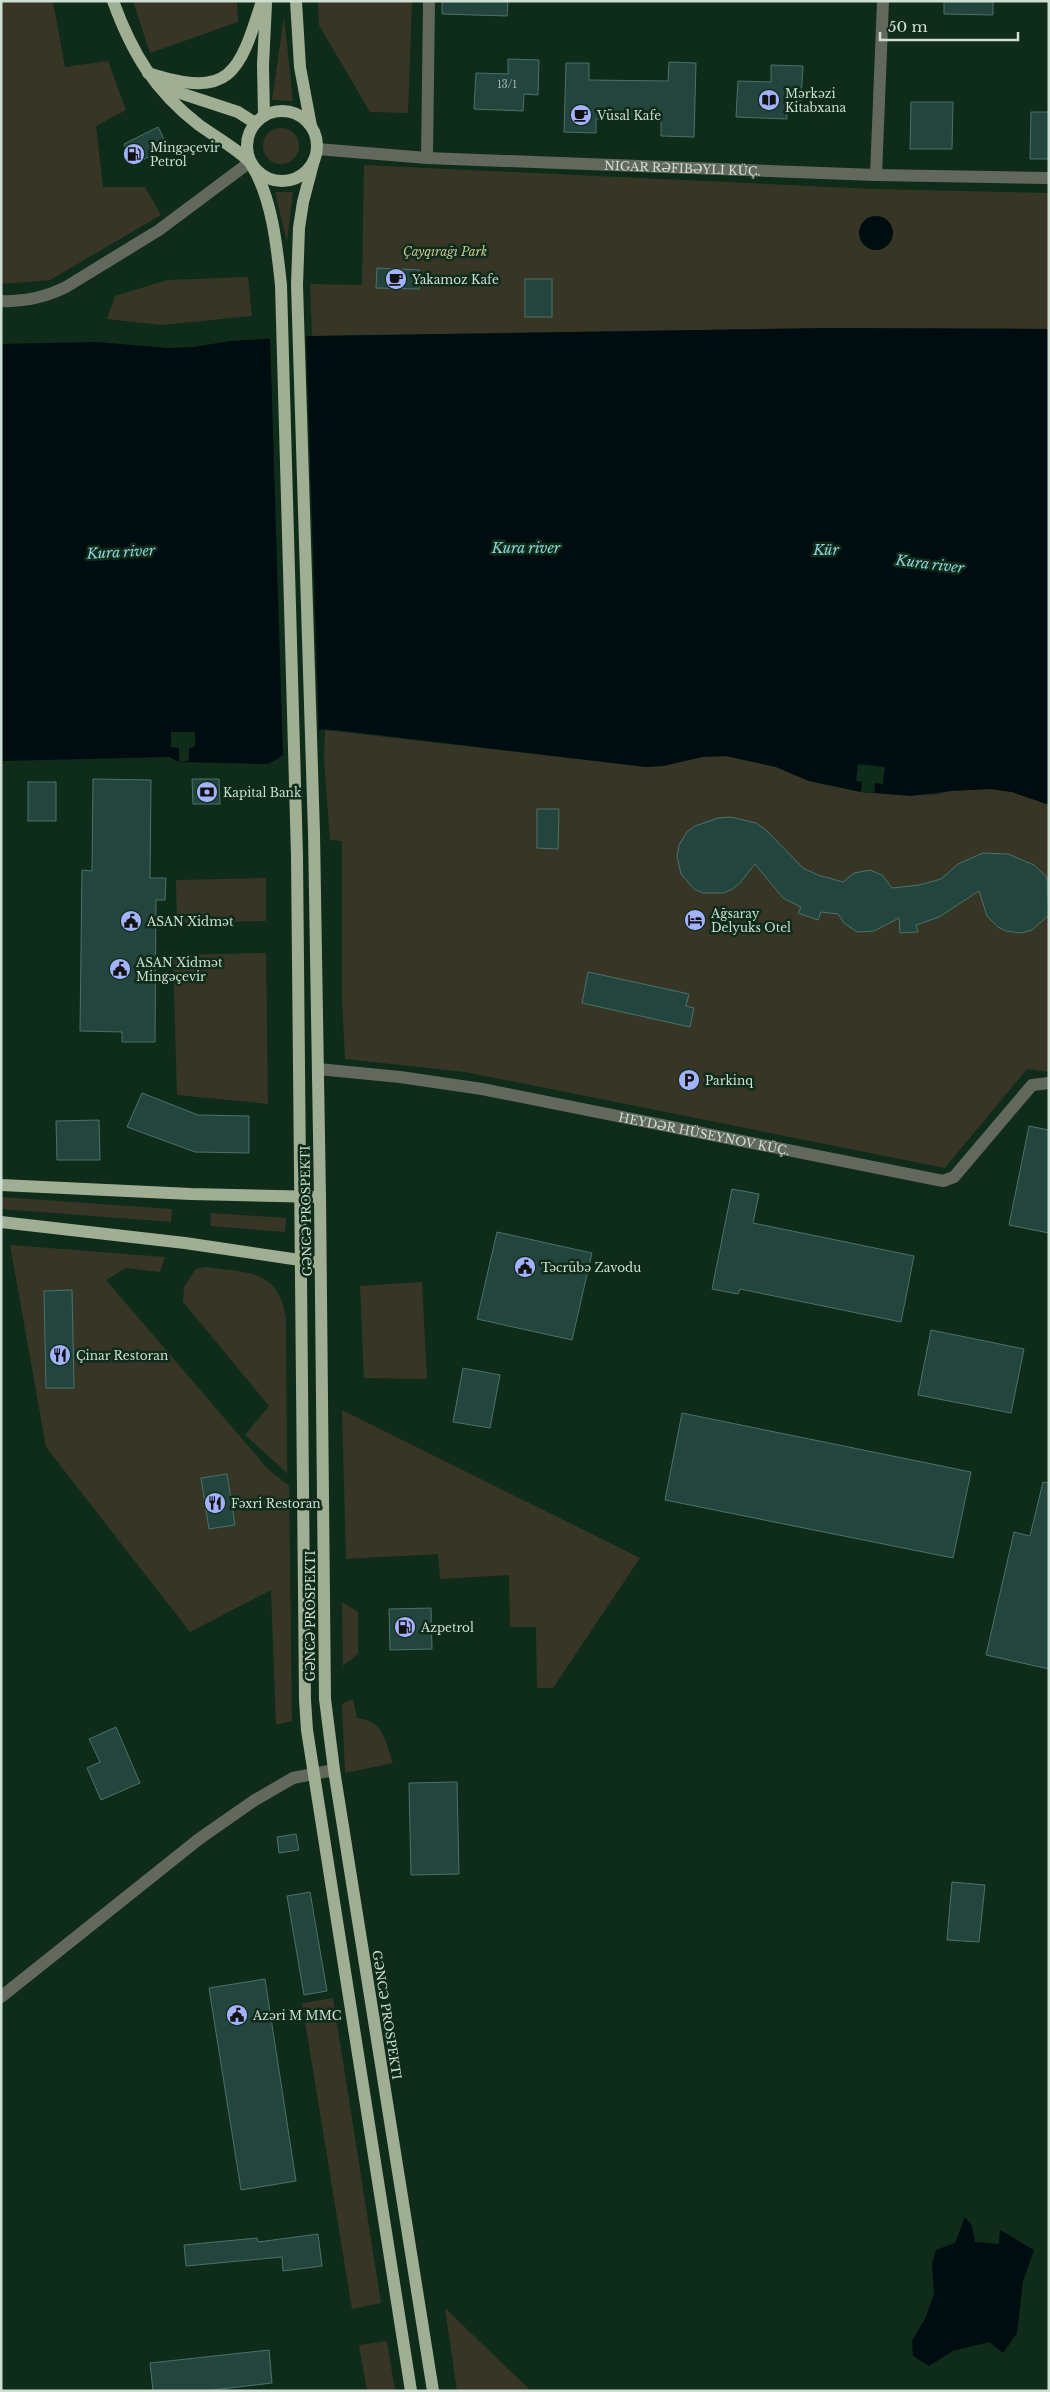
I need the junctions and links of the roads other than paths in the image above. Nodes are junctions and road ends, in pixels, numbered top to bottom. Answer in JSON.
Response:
{"nodes":[{"id":1,"x":113,"y":1,"type":"edge"},
{"id":2,"x":262,"y":1,"type":"edge"},
{"id":3,"x":266,"y":1,"type":"edge"},
{"id":4,"x":296,"y":1,"type":"edge"},
{"id":5,"x":429,"y":1,"type":"edge"},
{"id":6,"x":883,"y":1,"type":"edge"},
{"id":7,"x":147,"y":72,"type":"junction"},
{"id":8,"x":260,"y":119,"type":"junction"},
{"id":9,"x":311,"y":126,"type":"junction"},
{"id":10,"x":316,"y":155,"type":"junction"},
{"id":11,"x":427,"y":158,"type":"junction"},
{"id":12,"x":250,"y":162,"type":"junction"},
{"id":13,"x":876,"y":175,"type":"junction"},
{"id":14,"x":1049,"y":178,"type":"edge"},
{"id":15,"x":1,"y":301,"type":"edge"},
{"id":16,"x":318,"y":1069,"type":"junction"},
{"id":17,"x":1049,"y":1083,"type":"edge"},
{"id":18,"x":1,"y":1184,"type":"edge"},
{"id":19,"x":301,"y":1197,"type":"junction"},
{"id":20,"x":320,"y":1197,"type":"junction"},
{"id":21,"x":1,"y":1222,"type":"edge"},
{"id":22,"x":301,"y":1261,"type":"junction"},
{"id":23,"x":320,"y":1263,"type":"junction"},
{"id":24,"x":334,"y":1770,"type":"junction"},
{"id":25,"x":314,"y":1773,"type":"junction"},
{"id":26,"x":1,"y":1997,"type":"edge"},
{"id":27,"x":411,"y":2391,"type":"edge"},
{"id":28,"x":433,"y":2391,"type":"edge"}],
"edges":[{"from":1,"to":7,"type":"main road"},
{"from":2,"to":7,"type":"main road"},
{"from":3,"to":8,"type":"main road"},
{"from":4,"to":9,"type":"main road"},
{"from":5,"to":11,"type":"street"},
{"from":6,"to":13,"type":"street"},
{"from":7,"to":8,"type":"main road"},
{"from":7,"to":12,"type":"main road"},
{"from":8,"to":9,"type":"main road"},
{"from":8,"to":12,"type":"main road"},
{"from":9,"to":10,"type":"main road"},
{"from":10,"to":11,"type":"street","name":"NIGAR RƏFIBƏYLI KÜÇ."},
{"from":10,"to":12,"type":"main road"},
{"from":10,"to":16,"type":"main road","name":"GƏNCƏ PROSPEKTI"},
{"from":11,"to":13,"type":"street","name":"NIGAR RƏFIBƏYLI KÜÇ."},
{"from":12,"to":15,"type":"street"},
{"from":12,"to":19,"type":"main road","name":"GƏNCƏ PROSPEKTI"},
{"from":13,"to":14,"type":"street","name":"NIGAR RƏFIBƏYLI KÜÇ."},
{"from":16,"to":17,"type":"street","name":"HEYDƏR HÜSEYNOV KÜÇ."},
{"from":16,"to":20,"type":"main road","name":"GƏNCƏ PROSPEKTI"},
{"from":18,"to":19,"type":"main road"},
{"from":19,"to":20,"type":"main road"},
{"from":19,"to":22,"type":"main road","name":"GƏNCƏ PROSPEKTI"},
{"from":20,"to":23,"type":"main road","name":"GƏNCƏ PROSPEKTI"},
{"from":21,"to":22,"type":"main road"},
{"from":22,"to":23,"type":"main road"},
{"from":22,"to":25,"type":"main road","name":"GƏNCƏ PROSPEKTI"},
{"from":23,"to":24,"type":"main road","name":"GƏNCƏ PROSPEKTI"},
{"from":24,"to":25,"type":"street"},
{"from":24,"to":28,"type":"main road","name":"GƏNCƏ PROSPEKTI"},
{"from":25,"to":26,"type":"street"},
{"from":25,"to":27,"type":"main road","name":"GƏNCƏ PROSPEKTI"}]}
